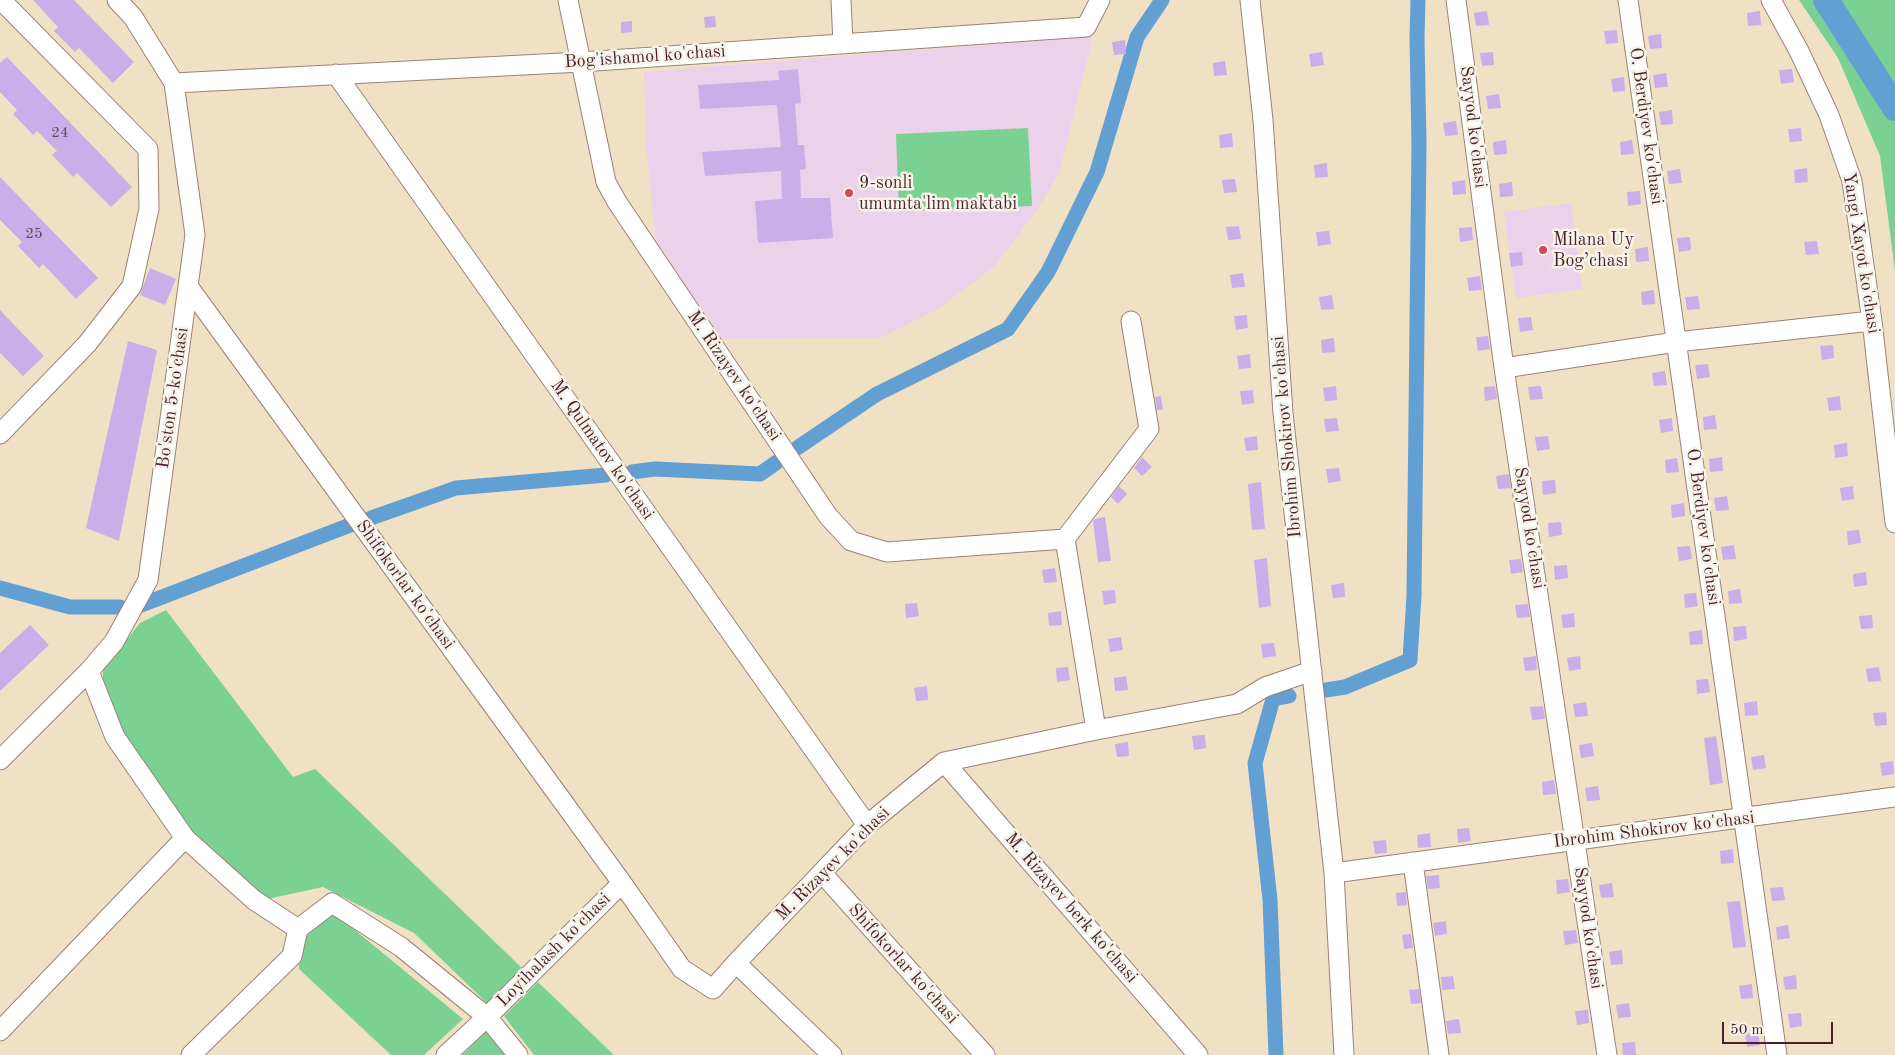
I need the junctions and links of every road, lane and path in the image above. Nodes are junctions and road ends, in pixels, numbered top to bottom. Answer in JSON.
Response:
{"nodes":[{"id":1,"x":1,"y":0,"type":"edge"},
{"id":2,"x":117,"y":0,"type":"edge"},
{"id":3,"x":568,"y":0,"type":"edge"},
{"id":4,"x":841,"y":0,"type":"edge"},
{"id":5,"x":1100,"y":0,"type":"edge"},
{"id":6,"x":1250,"y":0,"type":"edge"},
{"id":7,"x":1456,"y":0,"type":"edge"},
{"id":8,"x":1628,"y":0,"type":"edge"},
{"id":9,"x":1771,"y":0,"type":"edge"},
{"id":10,"x":843,"y":44,"type":"junction"},
{"id":11,"x":581,"y":62,"type":"junction"},
{"id":12,"x":336,"y":74,"type":"junction"},
{"id":13,"x":174,"y":84,"type":"junction"},
{"id":14,"x":188,"y":286,"type":"junction"},
{"id":15,"x":1872,"y":321,"type":"junction"},
{"id":16,"x":1131,"y":322,"type":"dead end"},
{"id":17,"x":1676,"y":342,"type":"junction"},
{"id":18,"x":1504,"y":368,"type":"junction"},
{"id":19,"x":0,"y":434,"type":"edge"},
{"id":20,"x":1895,"y":522,"type":"edge"},
{"id":21,"x":1065,"y":539,"type":"junction"},
{"id":22,"x":89,"y":671,"type":"junction"},
{"id":23,"x":1312,"y":671,"type":"junction"},
{"id":24,"x":1096,"y":730,"type":"junction"},
{"id":25,"x":0,"y":760,"type":"edge"},
{"id":26,"x":944,"y":762,"type":"junction"},
{"id":27,"x":1895,"y":797,"type":"edge"},
{"id":28,"x":1745,"y":819,"type":"junction"},
{"id":29,"x":867,"y":825,"type":"junction"},
{"id":30,"x":185,"y":838,"type":"junction"},
{"id":31,"x":1576,"y":840,"type":"junction"},
{"id":32,"x":1412,"y":862,"type":"junction"},
{"id":33,"x":822,"y":873,"type":"junction"},
{"id":34,"x":1334,"y":873,"type":"junction"},
{"id":35,"x":622,"y":883,"type":"junction"},
{"id":36,"x":298,"y":928,"type":"junction"},
{"id":37,"x":736,"y":963,"type":"junction"},
{"id":38,"x":487,"y":1018,"type":"junction"},
{"id":39,"x":0,"y":1031,"type":"edge"},
{"id":40,"x":191,"y":1055,"type":"edge"},
{"id":41,"x":446,"y":1055,"type":"edge"},
{"id":42,"x":518,"y":1055,"type":"edge"},
{"id":43,"x":832,"y":1055,"type":"edge"},
{"id":44,"x":985,"y":1055,"type":"edge"},
{"id":45,"x":1198,"y":1055,"type":"edge"},
{"id":46,"x":1344,"y":1055,"type":"edge"},
{"id":47,"x":1439,"y":1055,"type":"edge"},
{"id":48,"x":1607,"y":1055,"type":"edge"},
{"id":49,"x":1777,"y":1055,"type":"edge"}],
"edges":[{"from":1,"to":19,"type":"street"},
{"from":2,"to":13,"type":"street","name":"Bo'ston 5-ko'chasi"},
{"from":3,"to":11,"type":"street","name":"M. Rizayev ko'chasi"},
{"from":4,"to":10,"type":"street"},
{"from":5,"to":10,"type":"street","name":"Bog'ishamol ko'chasi"},
{"from":6,"to":23,"type":"street","name":"Ibrohim Shokirov ko'chasi"},
{"from":7,"to":18,"type":"street","name":"Sayyod ko'chasi"},
{"from":8,"to":17,"type":"street","name":"O. Berdiyev ko'chasi"},
{"from":9,"to":15,"type":"street","name":"Yangi Xayot ko'chasi"},
{"from":10,"to":11,"type":"street","name":"Bog'ishamol ko'chasi"},
{"from":11,"to":12,"type":"street","name":"Bog'ishamol ko'chasi"},
{"from":11,"to":21,"type":"street","name":"M. Rizayev ko'chasi"},
{"from":12,"to":13,"type":"street","name":"Bog'ishamol ko'chasi"},
{"from":12,"to":29,"type":"street","name":"M. Qulmatov ko'chasi"},
{"from":13,"to":14,"type":"street","name":"Bo'ston 5-ko'chasi"},
{"from":14,"to":22,"type":"street","name":"Bo'ston 5-ko'chasi"},
{"from":14,"to":35,"type":"street","name":"Shifokorlar ko'chasi"},
{"from":15,"to":17,"type":"street"},
{"from":15,"to":20,"type":"street","name":"Yangi Xayot ko'chasi"},
{"from":16,"to":21,"type":"street"},
{"from":17,"to":18,"type":"street"},
{"from":17,"to":28,"type":"street","name":"O. Berdiyev ko'chasi"},
{"from":18,"to":31,"type":"street","name":"Sayyod ko'chasi"},
{"from":21,"to":24,"type":"street"},
{"from":22,"to":25,"type":"street","name":"Bo'ston 5-ko'chasi"},
{"from":22,"to":30,"type":"street"},
{"from":23,"to":24,"type":"street","name":"M. Rizayev ko'chasi"},
{"from":23,"to":34,"type":"street","name":"Ibrohim Shokirov ko'chasi"},
{"from":24,"to":26,"type":"street","name":"M. Rizayev ko'chasi"},
{"from":26,"to":29,"type":"street","name":"M. Rizayev ko'chasi"},
{"from":26,"to":45,"type":"street","name":"M. Rizayev berk ko'chasi"},
{"from":27,"to":28,"type":"street","name":"Ibrohim Shokirov ko'chasi"},
{"from":28,"to":31,"type":"street","name":"Ibrohim Shokirov ko'chasi"},
{"from":28,"to":49,"type":"street","name":"O. Berdiyev ko'chasi"},
{"from":29,"to":33,"type":"street","name":"M. Rizayev ko'chasi"},
{"from":30,"to":36,"type":"street"},
{"from":30,"to":39,"type":"street"},
{"from":31,"to":32,"type":"street","name":"Ibrohim Shokirov ko'chasi"},
{"from":31,"to":48,"type":"street","name":"Sayyod ko'chasi"},
{"from":32,"to":34,"type":"street","name":"Ibrohim Shokirov ko'chasi"},
{"from":32,"to":47,"type":"street"},
{"from":33,"to":37,"type":"street","name":"M. Rizayev ko'chasi"},
{"from":33,"to":44,"type":"street","name":"Shifokorlar ko'chasi"},
{"from":34,"to":46,"type":"street","name":"Ibrohim Shokirov ko'chasi"},
{"from":35,"to":37,"type":"street","name":"Shifokorlar ko'chasi"},
{"from":35,"to":38,"type":"street","name":"Loyihalash ko'chasi"},
{"from":36,"to":38,"type":"street"},
{"from":36,"to":40,"type":"street"},
{"from":37,"to":43,"type":"street"},
{"from":38,"to":41,"type":"street","name":"Loyihalash ko'chasi"},
{"from":38,"to":42,"type":"street"}]}
